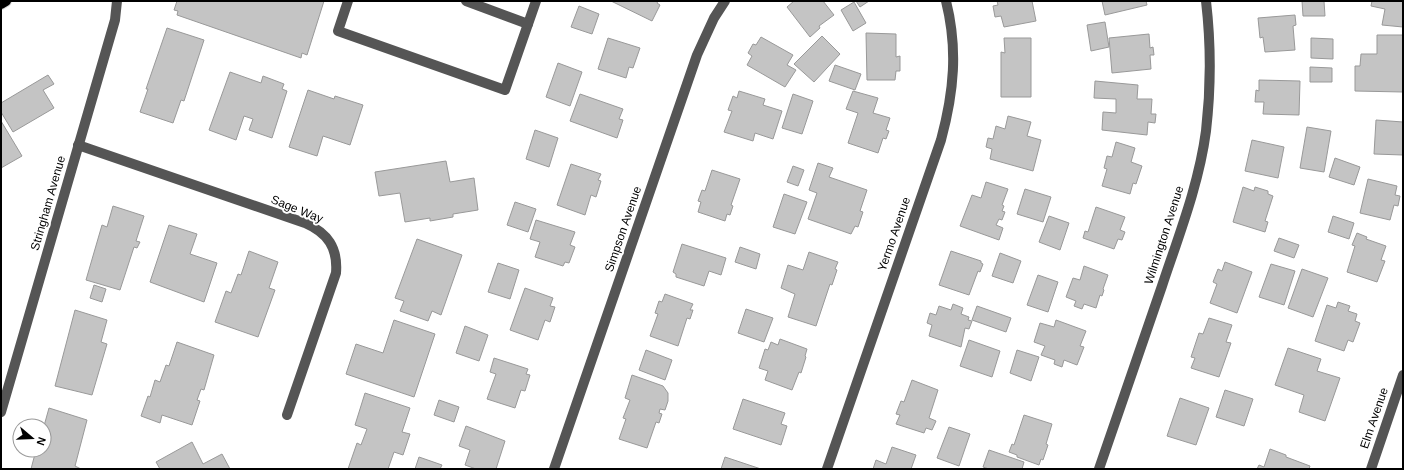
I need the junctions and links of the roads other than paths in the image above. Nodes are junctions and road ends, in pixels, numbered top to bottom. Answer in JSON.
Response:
{"nodes":[{"id":1,"x":6,"y":1,"type":"edge"},
{"id":2,"x":117,"y":1,"type":"edge"},
{"id":3,"x":348,"y":1,"type":"edge"},
{"id":4,"x":466,"y":1,"type":"edge"},
{"id":5,"x":536,"y":1,"type":"edge"},
{"id":6,"x":725,"y":1,"type":"edge"},
{"id":7,"x":946,"y":1,"type":"edge"},
{"id":8,"x":1206,"y":1,"type":"edge"},
{"id":9,"x":1,"y":4,"type":"edge"},
{"id":10,"x":528,"y":24,"type":"junction"},
{"id":11,"x":78,"y":144,"type":"junction"},
{"id":12,"x":1403,"y":375,"type":"edge"},
{"id":13,"x":1,"y":412,"type":"edge"},
{"id":14,"x":287,"y":415,"type":"dead end"},
{"id":15,"x":554,"y":469,"type":"edge"},
{"id":16,"x":827,"y":469,"type":"edge"},
{"id":17,"x":1099,"y":469,"type":"edge"},
{"id":18,"x":1370,"y":469,"type":"edge"}],
"edges":[{"from":1,"to":9,"type":"main road"},
{"from":2,"to":11,"type":"street","name":"Stringham Avenue"},
{"from":3,"to":10,"type":"street"},
{"from":4,"to":10,"type":"street"},
{"from":5,"to":10,"type":"street"},
{"from":6,"to":15,"type":"street","name":"Simpson Avenue"},
{"from":7,"to":16,"type":"street","name":"Yermo Avenue"},
{"from":8,"to":17,"type":"street","name":"Wilmington Avenue"},
{"from":11,"to":13,"type":"street","name":"Stringham Avenue"},
{"from":11,"to":14,"type":"street","name":"Sage Way"},
{"from":12,"to":18,"type":"street","name":"Elm Avenue"}]}
